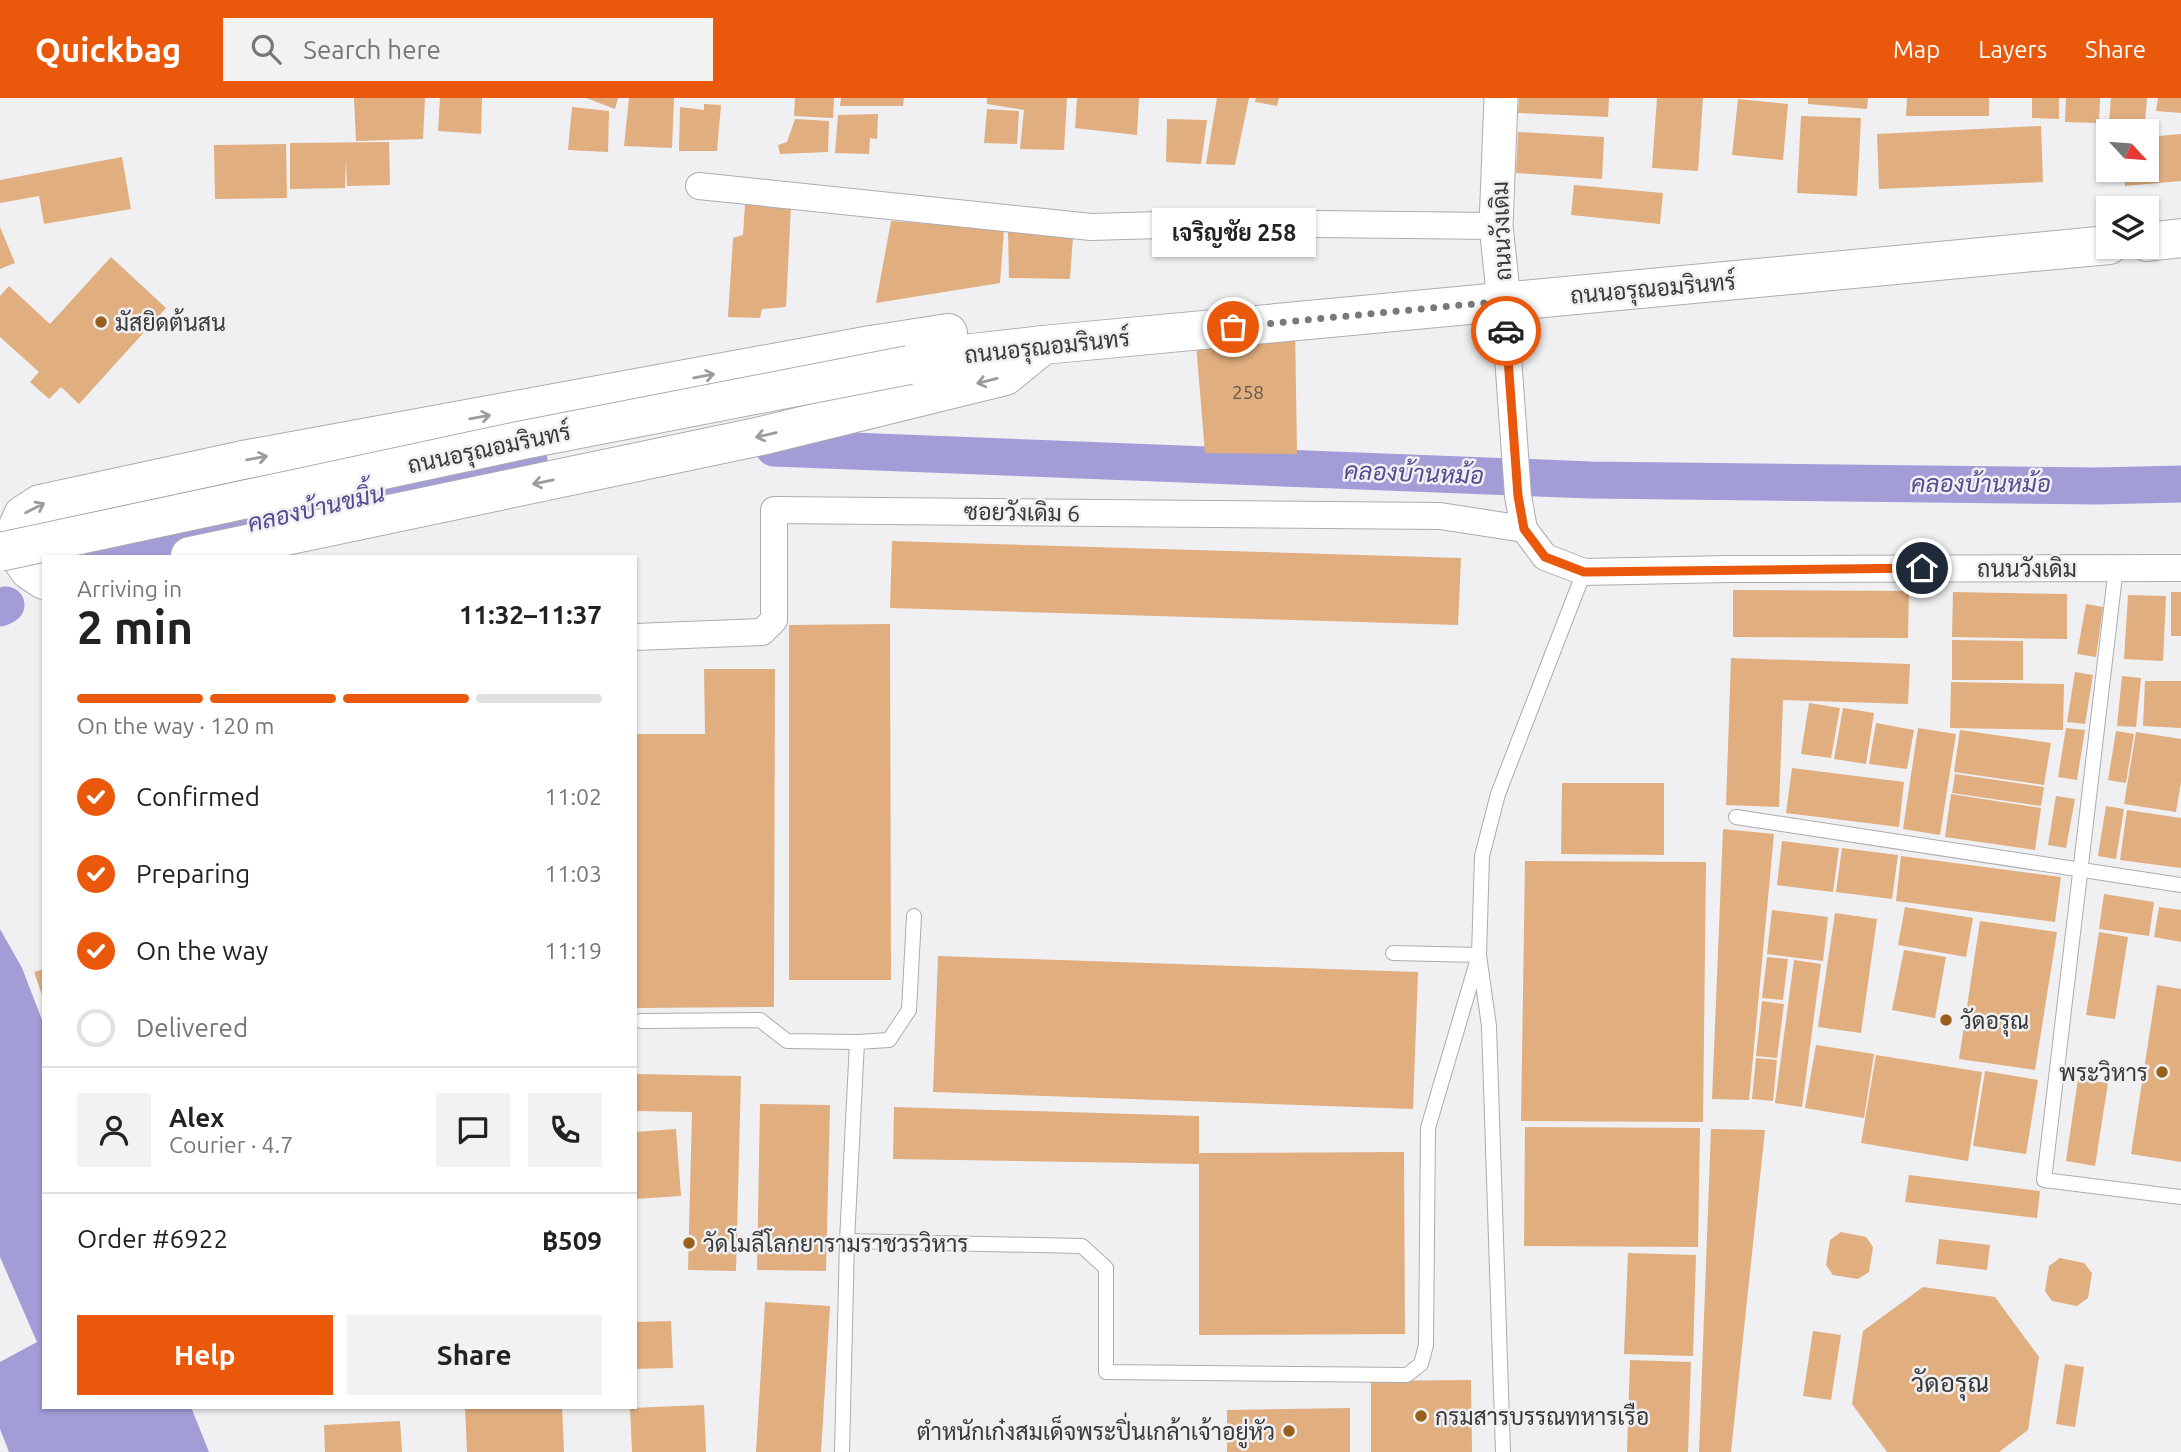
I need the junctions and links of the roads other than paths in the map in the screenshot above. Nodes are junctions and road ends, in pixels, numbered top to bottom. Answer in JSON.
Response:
{"nodes":[{"id":1,"x":1502,"y":98,"type":"edge"},
{"id":2,"x":699,"y":186,"type":"dead end"},
{"id":3,"x":1496,"y":226,"type":"junction"},
{"id":4,"x":2181,"y":239,"type":"edge"},
{"id":5,"x":2159,"y":241,"type":"edge"},
{"id":6,"x":2096,"y":246,"type":"edge"},
{"id":7,"x":1504,"y":301,"type":"junction"},
{"id":8,"x":1043,"y":345,"type":"junction"},
{"id":9,"x":1524,"y":529,"type":"junction"},
{"id":10,"x":0,"y":552,"type":"edge"},
{"id":11,"x":195,"y":555,"type":"edge"},
{"id":12,"x":2116,"y":567,"type":"junction"},
{"id":13,"x":2181,"y":568,"type":"edge"},
{"id":14,"x":1584,"y":572,"type":"junction"},
{"id":15,"x":42,"y":580,"type":"edge"},
{"id":16,"x":637,"y":637,"type":"edge"},
{"id":17,"x":1736,"y":817,"type":"dead end"},
{"id":18,"x":2079,"y":868,"type":"junction"},
{"id":19,"x":2181,"y":884,"type":"edge"},
{"id":20,"x":914,"y":916,"type":"dead end"},
{"id":21,"x":1393,"y":953,"type":"dead end"},
{"id":22,"x":1479,"y":955,"type":"junction"},
{"id":23,"x":641,"y":1021,"type":"dead end"},
{"id":24,"x":857,"y":1042,"type":"junction"},
{"id":25,"x":2181,"y":1197,"type":"edge"},
{"id":26,"x":847,"y":1241,"type":"junction"},
{"id":27,"x":842,"y":1452,"type":"edge"},
{"id":28,"x":1503,"y":1452,"type":"edge"}],
"edges":[{"from":1,"to":3,"type":"street","name":"ถนนวังเดิม"},
{"from":2,"to":3,"type":"street"},
{"from":3,"to":7,"type":"street","name":"ถนนวังเดิม"},
{"from":4,"to":5,"type":"main road"},
{"from":6,"to":7,"type":"main road","name":"ถนนอรุณอมรินทร์"},
{"from":7,"to":8,"type":"main road","name":"ถนนอรุณอมรินทร์"},
{"from":7,"to":9,"type":"street","name":"ถนนวังเดิม"},
{"from":8,"to":10,"type":"main road","name":"ถนนอรุณอมรินทร์","bridge":true},
{"from":8,"to":11,"type":"main road","one_way":true},
{"from":15,"to":8,"type":"main road","one_way":true},
{"from":9,"to":14,"type":"street","name":"ถนนวังเดิม"},
{"from":9,"to":16,"type":"street","name":"ซอยวังเดิม 6"},
{"from":12,"to":13,"type":"street","name":"ถนนวังเดิม"},
{"from":12,"to":14,"type":"street","name":"ถนนวังเดิม"},
{"from":12,"to":18,"type":"lane"},
{"from":14,"to":22,"type":"lane"},
{"from":17,"to":18,"type":"lane"},
{"from":18,"to":19,"type":"lane"},
{"from":18,"to":25,"type":"lane"},
{"from":20,"to":24,"type":"lane"},
{"from":21,"to":22,"type":"lane"},
{"from":22,"to":26,"type":"lane"},
{"from":22,"to":28,"type":"lane"},
{"from":23,"to":24,"type":"lane"},
{"from":24,"to":26,"type":"lane"},
{"from":26,"to":27,"type":"lane"}]}
